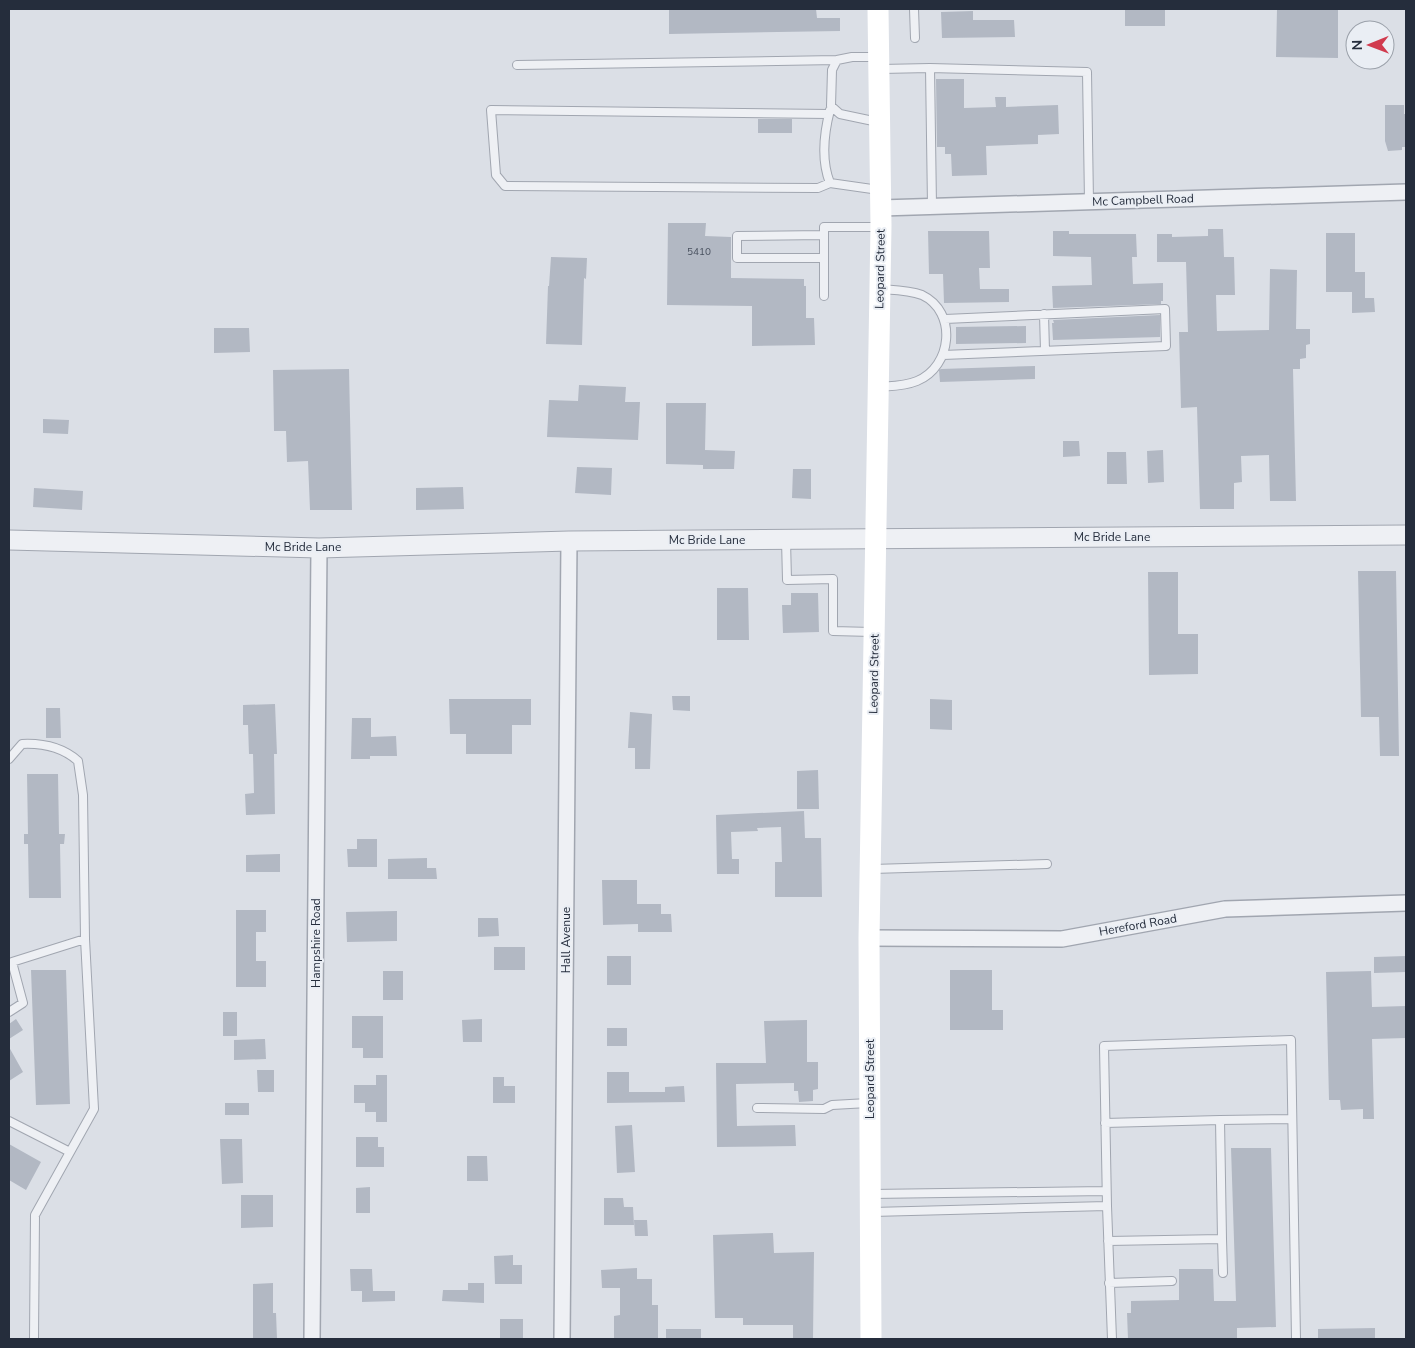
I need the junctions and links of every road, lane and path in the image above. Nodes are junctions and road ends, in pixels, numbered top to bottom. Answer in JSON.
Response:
{"nodes":[{"id":1,"x":878,"y":9,"type":"edge"},
{"id":2,"x":914,"y":9,"type":"edge"},
{"id":3,"x":915,"y":38,"type":"dead end"},
{"id":4,"x":837,"y":60,"type":"junction"},
{"id":5,"x":879,"y":63,"type":"junction"},
{"id":6,"x":517,"y":65,"type":"dead end"},
{"id":7,"x":930,"y":68,"type":"junction"},
{"id":8,"x":830,"y":110,"type":"junction"},
{"id":9,"x":880,"y":122,"type":"junction"},
{"id":10,"x":830,"y":183,"type":"junction"},
{"id":11,"x":1406,"y":192,"type":"edge"},
{"id":12,"x":1089,"y":202,"type":"junction"},
{"id":13,"x":932,"y":206,"type":"junction"},
{"id":14,"x":881,"y":208,"type":"junction"},
{"id":15,"x":824,"y":235,"type":"junction"},
{"id":16,"x":824,"y":258,"type":"junction"},
{"id":17,"x":880,"y":289,"type":"junction"},
{"id":18,"x":824,"y":296,"type":"dead end"},
{"id":19,"x":1044,"y":314,"type":"junction"},
{"id":20,"x":945,"y":319,"type":"junction"},
{"id":21,"x":1045,"y":351,"type":"junction"},
{"id":22,"x":943,"y":355,"type":"junction"},
{"id":23,"x":877,"y":387,"type":"junction"},
{"id":24,"x":1406,"y":535,"type":"edge"},
{"id":25,"x":876,"y":539,"type":"junction"},
{"id":26,"x":9,"y":540,"type":"edge"},
{"id":27,"x":786,"y":540,"type":"junction"},
{"id":28,"x":569,"y":542,"type":"junction"},
{"id":29,"x":319,"y":548,"type":"junction"},
{"id":30,"x":874,"y":632,"type":"junction"},
{"id":31,"x":9,"y":759,"type":"edge"},
{"id":32,"x":1047,"y":864,"type":"dead end"},
{"id":33,"x":870,"y":869,"type":"junction"},
{"id":34,"x":1406,"y":903,"type":"edge"},
{"id":35,"x":869,"y":938,"type":"junction"},
{"id":36,"x":85,"y":940,"type":"junction"},
{"id":37,"x":9,"y":1012,"type":"edge"},
{"id":38,"x":870,"y":1102,"type":"junction"},
{"id":39,"x":757,"y":1108,"type":"dead end"},
{"id":40,"x":1220,"y":1120,"type":"junction"},
{"id":41,"x":1292,"y":1120,"type":"junction"},
{"id":42,"x":9,"y":1121,"type":"edge"},
{"id":43,"x":1105,"y":1122,"type":"junction"},
{"id":44,"x":70,"y":1152,"type":"junction"},
{"id":45,"x":1106,"y":1191,"type":"junction"},
{"id":46,"x":986,"y":1192,"type":"junction"},
{"id":47,"x":870,"y":1203,"type":"junction"},
{"id":48,"x":1106,"y":1206,"type":"junction"},
{"id":49,"x":987,"y":1209,"type":"junction"},
{"id":50,"x":1222,"y":1239,"type":"junction"},
{"id":51,"x":1108,"y":1241,"type":"junction"},
{"id":52,"x":1223,"y":1273,"type":"dead end"},
{"id":53,"x":1172,"y":1281,"type":"dead end"},
{"id":54,"x":1109,"y":1283,"type":"junction"},
{"id":55,"x":34,"y":1339,"type":"edge"},
{"id":56,"x":312,"y":1339,"type":"edge"},
{"id":57,"x":562,"y":1339,"type":"edge"},
{"id":58,"x":871,"y":1339,"type":"edge"},
{"id":59,"x":1112,"y":1339,"type":"edge"},
{"id":60,"x":1296,"y":1339,"type":"edge"}],
"edges":[{"from":1,"to":5,"type":"main road","name":"Leopard Street"},
{"from":2,"to":3,"type":"lane"},
{"from":4,"to":5,"type":"lane"},
{"from":4,"to":6,"type":"lane"},
{"from":4,"to":8,"type":"lane"},
{"from":5,"to":7,"type":"lane"},
{"from":5,"to":9,"type":"main road","name":"Leopard Street"},
{"from":7,"to":12,"type":"lane"},
{"from":7,"to":13,"type":"lane"},
{"from":8,"to":9,"type":"lane"},
{"from":8,"to":10,"type":"lane"},
{"from":8,"to":10,"type":"lane"},
{"from":9,"to":14,"type":"main road","name":"Leopard Street"},
{"from":10,"to":14,"type":"lane"},
{"from":11,"to":12,"type":"street","name":"Mc Campbell Road"},
{"from":12,"to":13,"type":"street","name":"Mc Campbell Road"},
{"from":13,"to":14,"type":"street","name":"Mc Campbell Road"},
{"from":14,"to":15,"type":"lane"},
{"from":14,"to":17,"type":"main road","name":"Leopard Street"},
{"from":15,"to":16,"type":"lane"},
{"from":15,"to":16,"type":"lane"},
{"from":16,"to":18,"type":"lane"},
{"from":17,"to":20,"type":"lane"},
{"from":17,"to":23,"type":"main road","name":"Leopard Street"},
{"from":19,"to":20,"type":"lane"},
{"from":19,"to":21,"type":"lane"},
{"from":19,"to":21,"type":"lane"},
{"from":20,"to":22,"type":"lane"},
{"from":21,"to":22,"type":"lane"},
{"from":22,"to":23,"type":"lane"},
{"from":23,"to":25,"type":"main road","name":"Leopard Street"},
{"from":24,"to":25,"type":"street","name":"Mc Bride Lane"},
{"from":25,"to":27,"type":"street","name":"Mc Bride Lane"},
{"from":25,"to":30,"type":"main road","name":"Leopard Street"},
{"from":26,"to":29,"type":"street","name":"Mc Bride Lane"},
{"from":27,"to":28,"type":"street","name":"Mc Bride Lane"},
{"from":27,"to":30,"type":"lane"},
{"from":28,"to":29,"type":"street","name":"Mc Bride Lane"},
{"from":28,"to":57,"type":"street","name":"Hall Avenue"},
{"from":29,"to":56,"type":"street","name":"Hampshire Road"},
{"from":30,"to":33,"type":"main road","name":"Leopard Street"},
{"from":31,"to":36,"type":"lane"},
{"from":32,"to":33,"type":"lane"},
{"from":33,"to":35,"type":"main road","name":"Leopard Street"},
{"from":34,"to":35,"type":"street","name":"Hereford Road"},
{"from":35,"to":38,"type":"main road","name":"Leopard Street"},
{"from":36,"to":37,"type":"lane"},
{"from":36,"to":44,"type":"lane"},
{"from":38,"to":39,"type":"lane"},
{"from":38,"to":47,"type":"main road","name":"Leopard Street"},
{"from":40,"to":41,"type":"lane"},
{"from":40,"to":43,"type":"lane"},
{"from":40,"to":50,"type":"lane"},
{"from":41,"to":43,"type":"lane"},
{"from":41,"to":60,"type":"lane"},
{"from":42,"to":44,"type":"lane"},
{"from":43,"to":45,"type":"lane"},
{"from":44,"to":55,"type":"lane"},
{"from":45,"to":46,"type":"lane"},
{"from":45,"to":48,"type":"lane"},
{"from":46,"to":47,"type":"lane"},
{"from":46,"to":49,"type":"lane"},
{"from":47,"to":49,"type":"lane"},
{"from":47,"to":58,"type":"main road","name":"Leopard Street"},
{"from":48,"to":49,"type":"lane"},
{"from":48,"to":51,"type":"lane"},
{"from":50,"to":51,"type":"lane"},
{"from":50,"to":52,"type":"lane"},
{"from":51,"to":54,"type":"lane"},
{"from":53,"to":54,"type":"lane"},
{"from":54,"to":59,"type":"lane"}]}
